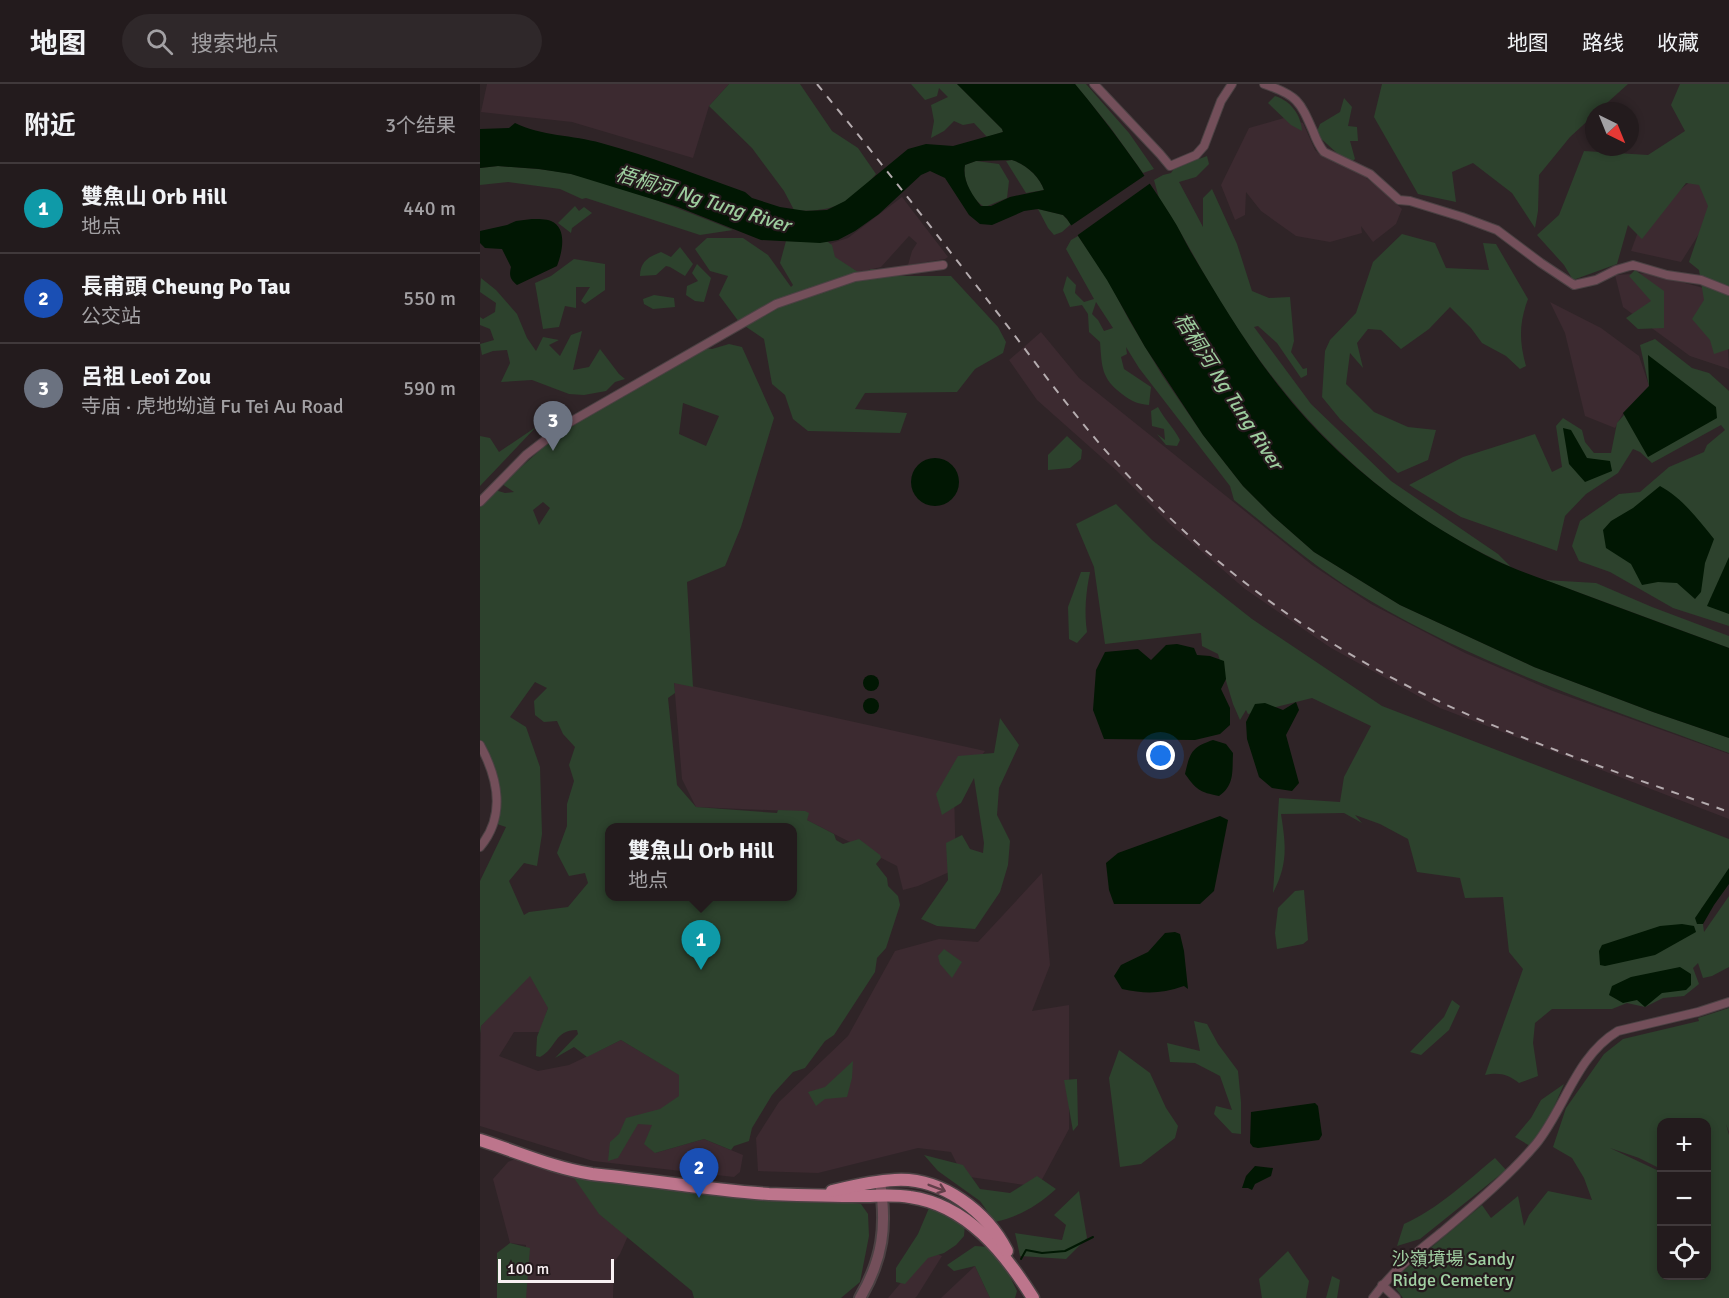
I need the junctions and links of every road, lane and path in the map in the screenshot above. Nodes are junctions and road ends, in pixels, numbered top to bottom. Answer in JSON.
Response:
{"nodes":[{"id":1,"x":1094,"y":84,"type":"edge"},
{"id":2,"x":1232,"y":84,"type":"edge"},
{"id":3,"x":1264,"y":84,"type":"edge"},
{"id":4,"x":943,"y":265,"type":"dead end"},
{"id":5,"x":1729,"y":291,"type":"edge"},
{"id":6,"x":480,"y":502,"type":"edge"},
{"id":7,"x":480,"y":745,"type":"edge"},
{"id":8,"x":480,"y":848,"type":"edge"},
{"id":9,"x":1729,"y":1002,"type":"edge"},
{"id":10,"x":480,"y":1140,"type":"edge"},
{"id":11,"x":880,"y":1182,"type":"junction"},
{"id":12,"x":818,"y":1194,"type":"junction"},
{"id":13,"x":882,"y":1196,"type":"junction"},
{"id":14,"x":1013,"y":1267,"type":"junction"},
{"id":15,"x":1383,"y":1285,"type":"junction"},
{"id":16,"x":860,"y":1298,"type":"edge"},
{"id":17,"x":1033,"y":1298,"type":"edge"},
{"id":18,"x":1373,"y":1298,"type":"edge"},
{"id":19,"x":1396,"y":1298,"type":"edge"}],
"edges":[{"from":1,"to":2,"type":"street"},
{"from":3,"to":5,"type":"street"},
{"from":4,"to":6,"type":"street"},
{"from":7,"to":8,"type":"street"},
{"from":9,"to":15,"type":"street"},
{"from":10,"to":12,"type":"main road"},
{"from":11,"to":12,"type":"main road"},
{"from":11,"to":13,"type":"street"},
{"from":11,"to":14,"type":"main road","one_way":true},
{"from":12,"to":13,"type":"main road"},
{"from":13,"to":14,"type":"main road"},
{"from":13,"to":16,"type":"street"},
{"from":14,"to":17,"type":"main road"},
{"from":15,"to":18,"type":"street"},
{"from":15,"to":19,"type":"street"}]}
